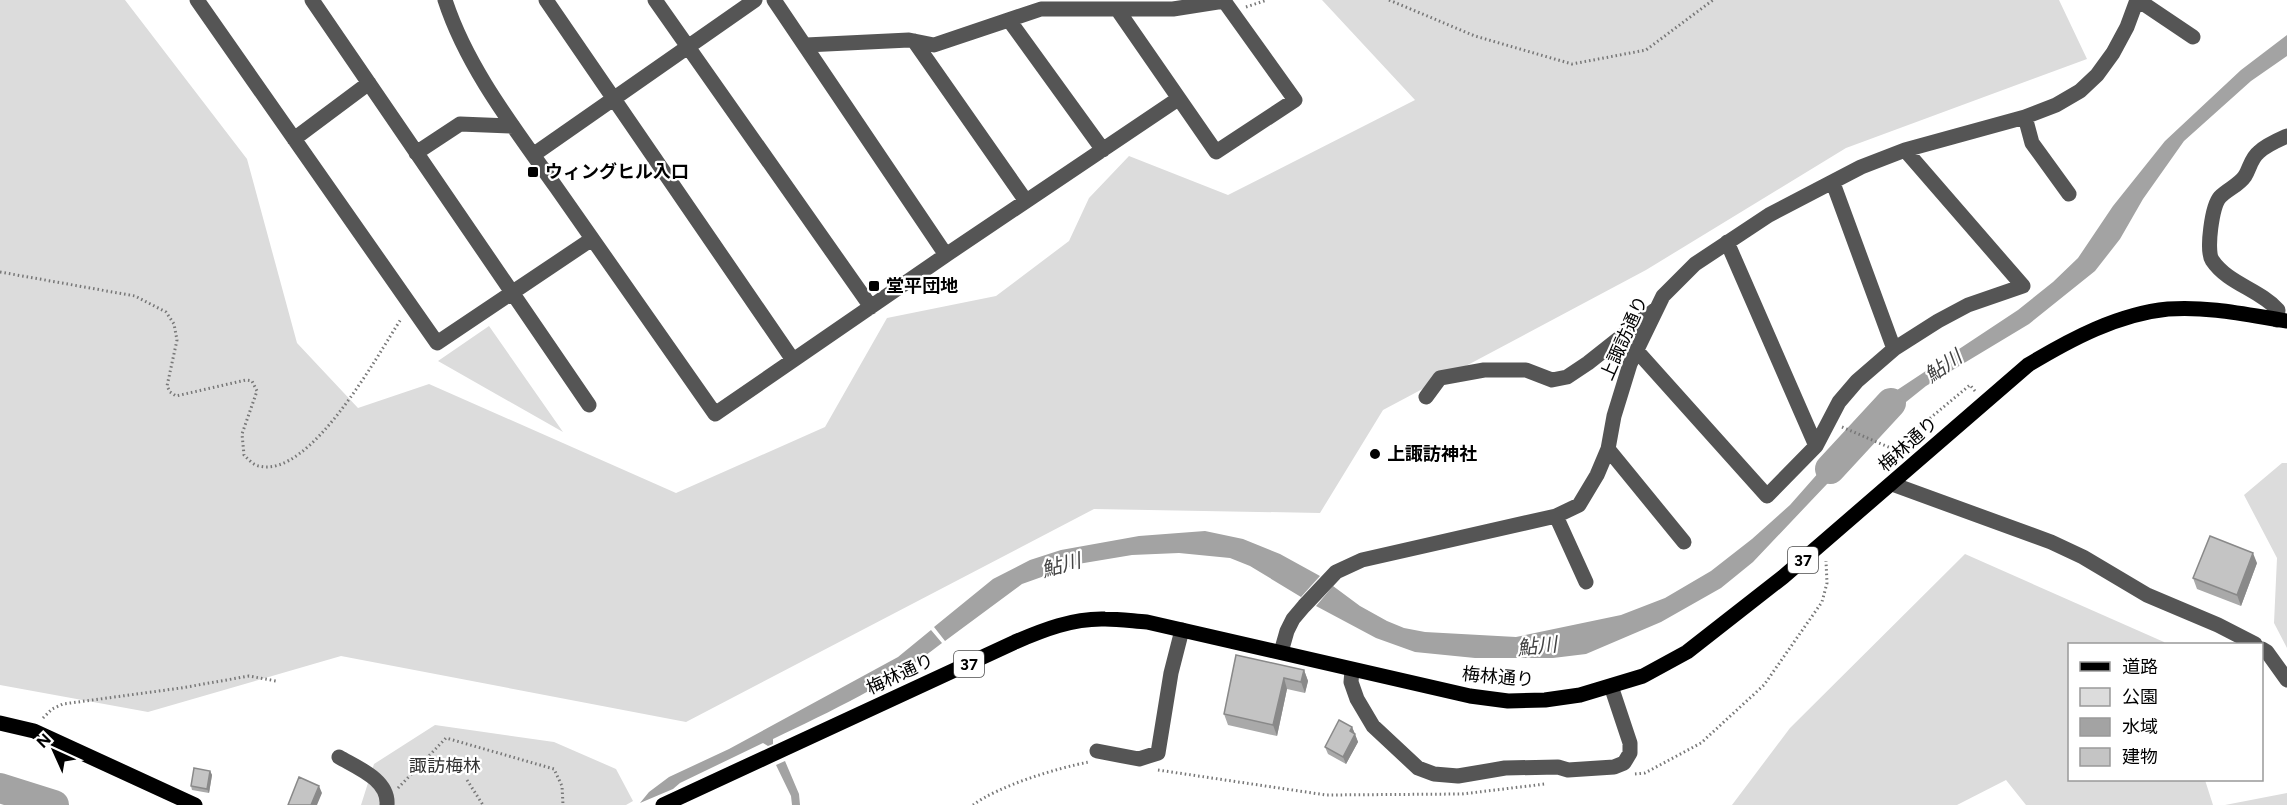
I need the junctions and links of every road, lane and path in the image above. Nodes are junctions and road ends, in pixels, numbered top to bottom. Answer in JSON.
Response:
{"nodes":[{"id":1,"x":197,"y":0,"type":"edge"},
{"id":2,"x":312,"y":0,"type":"edge"},
{"id":3,"x":446,"y":0,"type":"edge"},
{"id":4,"x":546,"y":0,"type":"edge"},
{"id":5,"x":655,"y":0,"type":"edge"},
{"id":6,"x":755,"y":0,"type":"edge"},
{"id":7,"x":774,"y":0,"type":"edge"},
{"id":8,"x":1267,"y":0,"type":"edge"},
{"id":9,"x":1389,"y":0,"type":"edge"},
{"id":10,"x":1713,"y":0,"type":"edge"},
{"id":11,"x":2138,"y":0,"type":"edge"},
{"id":12,"x":1246,"y":7,"type":"dead end"},
{"id":13,"x":1117,"y":9,"type":"junction"},
{"id":14,"x":1009,"y":20,"type":"junction"},
{"id":15,"x":2193,"y":37,"type":"dead end"},
{"id":16,"x":914,"y":41,"type":"junction"},
{"id":17,"x":806,"y":45,"type":"junction"},
{"id":18,"x":688,"y":47,"type":"junction"},
{"id":19,"x":369,"y":82,"type":"junction"},
{"id":20,"x":614,"y":99,"type":"junction"},
{"id":21,"x":1178,"y":99,"type":"junction"},
{"id":22,"x":2025,"y":117,"type":"junction"},
{"id":23,"x":513,"y":126,"type":"junction"},
{"id":24,"x":2287,"y":136,"type":"edge"},
{"id":25,"x":294,"y":139,"type":"junction"},
{"id":26,"x":1103,"y":150,"type":"junction"},
{"id":27,"x":1905,"y":150,"type":"junction"},
{"id":28,"x":416,"y":153,"type":"junction"},
{"id":29,"x":533,"y":155,"type":"junction"},
{"id":30,"x":1833,"y":183,"type":"junction"},
{"id":31,"x":2069,"y":194,"type":"dead end"},
{"id":32,"x":1026,"y":201,"type":"junction"},
{"id":33,"x":592,"y":239,"type":"junction"},
{"id":34,"x":1727,"y":242,"type":"junction"},
{"id":35,"x":946,"y":255,"type":"junction"},
{"id":36,"x":0,"y":272,"type":"edge"},
{"id":37,"x":512,"y":292,"type":"junction"},
{"id":38,"x":871,"y":307,"type":"junction"},
{"id":39,"x":1658,"y":308,"type":"junction"},
{"id":40,"x":402,"y":317,"type":"dead end"},
{"id":41,"x":2282,"y":320,"type":"edge"},
{"id":42,"x":1894,"y":349,"type":"junction"},
{"id":43,"x":1637,"y":351,"type":"junction"},
{"id":44,"x":793,"y":360,"type":"junction"},
{"id":45,"x":1426,"y":397,"type":"dead end"},
{"id":46,"x":1967,"y":398,"type":"dead end"},
{"id":47,"x":589,"y":405,"type":"dead end"},
{"id":48,"x":1840,"y":426,"type":"dead end"},
{"id":49,"x":1816,"y":446,"type":"junction"},
{"id":50,"x":1608,"y":449,"type":"junction"},
{"id":51,"x":1892,"y":484,"type":"junction"},
{"id":52,"x":1556,"y":516,"type":"junction"},
{"id":53,"x":1684,"y":542,"type":"dead end"},
{"id":54,"x":1826,"y":553,"type":"dead end"},
{"id":55,"x":1586,"y":582,"type":"dead end"},
{"id":56,"x":1182,"y":630,"type":"junction"},
{"id":57,"x":2251,"y":643,"type":"edge"},
{"id":58,"x":2263,"y":650,"type":"edge"},
{"id":59,"x":1281,"y":652,"type":"junction"},
{"id":60,"x":1352,"y":670,"type":"junction"},
{"id":61,"x":2287,"y":680,"type":"edge"},
{"id":62,"x":276,"y":681,"type":"dead end"},
{"id":63,"x":1611,"y":686,"type":"junction"},
{"id":64,"x":0,"y":723,"type":"edge"},
{"id":65,"x":34,"y":731,"type":"junction"},
{"id":66,"x":339,"y":757,"type":"dead end"},
{"id":67,"x":1097,"y":757,"type":"joint"},
{"id":68,"x":1149,"y":769,"type":"dead end"},
{"id":69,"x":1634,"y":774,"type":"dead end"},
{"id":70,"x":467,"y":780,"type":"dead end"},
{"id":71,"x":1553,"y":783,"type":"dead end"},
{"id":72,"x":395,"y":792,"type":"dead end"},
{"id":73,"x":668,"y":802,"type":"edge"},
{"id":74,"x":195,"y":805,"type":"edge"},
{"id":75,"x":387,"y":805,"type":"edge"},
{"id":76,"x":483,"y":805,"type":"edge"},
{"id":77,"x":563,"y":805,"type":"edge"},
{"id":78,"x":973,"y":805,"type":"edge"}],
"edges":[{"from":1,"to":25,"type":"street"},
{"from":2,"to":19,"type":"street"},
{"from":3,"to":23,"type":"street"},
{"from":4,"to":20,"type":"street"},
{"from":5,"to":18,"type":"street"},
{"from":6,"to":18,"type":"street"},
{"from":7,"to":17,"type":"street"},
{"from":8,"to":12,"type":"path"},
{"from":9,"to":10,"type":"path"},
{"from":11,"to":15,"type":"street"},
{"from":11,"to":22,"type":"street","name":"上諏訪通り"},
{"from":13,"to":14,"type":"street"},
{"from":13,"to":21,"type":"street"},
{"from":13,"to":21,"type":"street"},
{"from":14,"to":16,"type":"street"},
{"from":14,"to":26,"type":"street"},
{"from":16,"to":17,"type":"street"},
{"from":16,"to":32,"type":"street"},
{"from":17,"to":35,"type":"street"},
{"from":18,"to":20,"type":"street"},
{"from":18,"to":38,"type":"street"},
{"from":19,"to":25,"type":"street"},
{"from":19,"to":28,"type":"street"},
{"from":20,"to":29,"type":"street"},
{"from":20,"to":44,"type":"street"},
{"from":21,"to":26,"type":"street"},
{"from":22,"to":27,"type":"street","name":"上諏訪通り"},
{"from":22,"to":31,"type":"street"},
{"from":23,"to":28,"type":"street"},
{"from":23,"to":29,"type":"street"},
{"from":24,"to":41,"type":"street"},
{"from":25,"to":37,"type":"street"},
{"from":26,"to":32,"type":"street"},
{"from":27,"to":30,"type":"street","name":"上諏訪通り"},
{"from":27,"to":42,"type":"street"},
{"from":28,"to":37,"type":"street"},
{"from":29,"to":33,"type":"street"},
{"from":30,"to":34,"type":"street","name":"上諏訪通り"},
{"from":30,"to":42,"type":"street"},
{"from":32,"to":35,"type":"street"},
{"from":33,"to":37,"type":"street"},
{"from":33,"to":44,"type":"street"},
{"from":34,"to":39,"type":"street","name":"上諏訪通り"},
{"from":34,"to":49,"type":"street"},
{"from":35,"to":38,"type":"street"},
{"from":36,"to":40,"type":"path"},
{"from":37,"to":47,"type":"street"},
{"from":38,"to":44,"type":"street"},
{"from":39,"to":43,"type":"street","name":"上諏訪通り"},
{"from":39,"to":45,"type":"street"},
{"from":41,"to":51,"type":"main road","name":"梅林通り","number":"37"},
{"from":42,"to":49,"type":"street"},
{"from":43,"to":49,"type":"street"},
{"from":43,"to":50,"type":"street","name":"上諏訪通り"},
{"from":46,"to":48,"type":"path"},
{"from":50,"to":52,"type":"street","name":"上諏訪通り"},
{"from":50,"to":53,"type":"street"},
{"from":51,"to":57,"type":"street"},
{"from":51,"to":63,"type":"main road","name":"梅林通り","number":"37"},
{"from":52,"to":55,"type":"street"},
{"from":52,"to":59,"type":"street","name":"上諏訪通り"},
{"from":54,"to":69,"type":"path"},
{"from":56,"to":59,"type":"main road","name":"梅林通り","number":"37"},
{"from":56,"to":67,"type":"street"},
{"from":56,"to":73,"type":"main road","name":"梅林通り","number":"37"},
{"from":58,"to":61,"type":"street"},
{"from":59,"to":60,"type":"main road","name":"梅林通り","number":"37"},
{"from":60,"to":63,"type":"main road","name":"梅林通り","number":"37"},
{"from":60,"to":63,"type":"street"},
{"from":62,"to":65,"type":"path"},
{"from":64,"to":65,"type":"main road"},
{"from":65,"to":74,"type":"main road"},
{"from":66,"to":75,"type":"street"},
{"from":67,"to":78,"type":"path"},
{"from":68,"to":71,"type":"path"},
{"from":70,"to":76,"type":"path"},
{"from":72,"to":77,"type":"path"}]}
